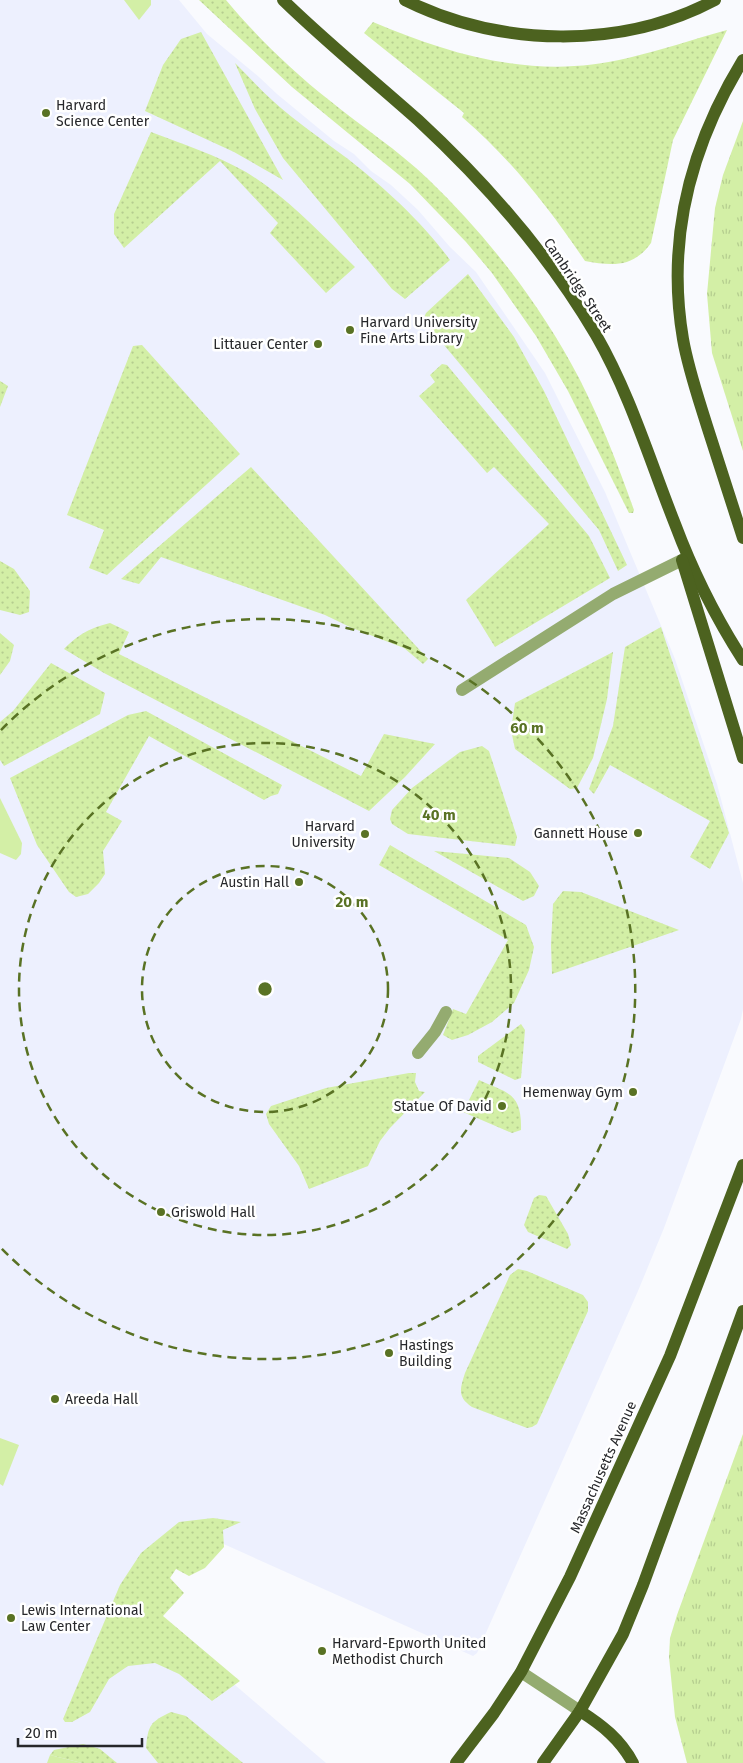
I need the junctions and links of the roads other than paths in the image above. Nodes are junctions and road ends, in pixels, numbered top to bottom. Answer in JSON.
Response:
{"nodes":[{"id":1,"x":283,"y":0,"type":"edge"},
{"id":2,"x":405,"y":0,"type":"edge"},
{"id":3,"x":715,"y":0,"type":"edge"},
{"id":4,"x":743,"y":60,"type":"edge"},
{"id":5,"x":674,"y":524,"type":"junction"},
{"id":6,"x":743,"y":538,"type":"edge"},
{"id":7,"x":682,"y":560,"type":"junction"},
{"id":8,"x":743,"y":660,"type":"edge"},
{"id":9,"x":462,"y":690,"type":"dead end"},
{"id":10,"x":743,"y":758,"type":"edge"},
{"id":11,"x":446,"y":1012,"type":"dead end"},
{"id":12,"x":418,"y":1053,"type":"dead end"},
{"id":13,"x":743,"y":1165,"type":"edge"},
{"id":14,"x":743,"y":1311,"type":"edge"},
{"id":15,"x":521,"y":1672,"type":"junction"},
{"id":16,"x":580,"y":1711,"type":"junction"},
{"id":17,"x":456,"y":1763,"type":"edge"},
{"id":18,"x":543,"y":1763,"type":"edge"},
{"id":19,"x":633,"y":1763,"type":"edge"}],
"edges":[{"from":1,"to":5,"type":"main road","name":"Cambridge Street"},
{"from":2,"to":3,"type":"main road"},
{"from":4,"to":6,"type":"main road"},
{"from":5,"to":7,"type":"main road"},
{"from":5,"to":8,"type":"main road","name":"Cambridge Street"},
{"from":7,"to":9,"type":"street"},
{"from":7,"to":10,"type":"main road"},
{"from":11,"to":12,"type":"street"},
{"from":13,"to":15,"type":"main road","name":"Massachusetts Avenue"},
{"from":14,"to":16,"type":"main road"},
{"from":15,"to":16,"type":"street"},
{"from":15,"to":17,"type":"main road","name":"Massachusetts Avenue"},
{"from":16,"to":18,"type":"main road"},
{"from":16,"to":19,"type":"main road"}]}
